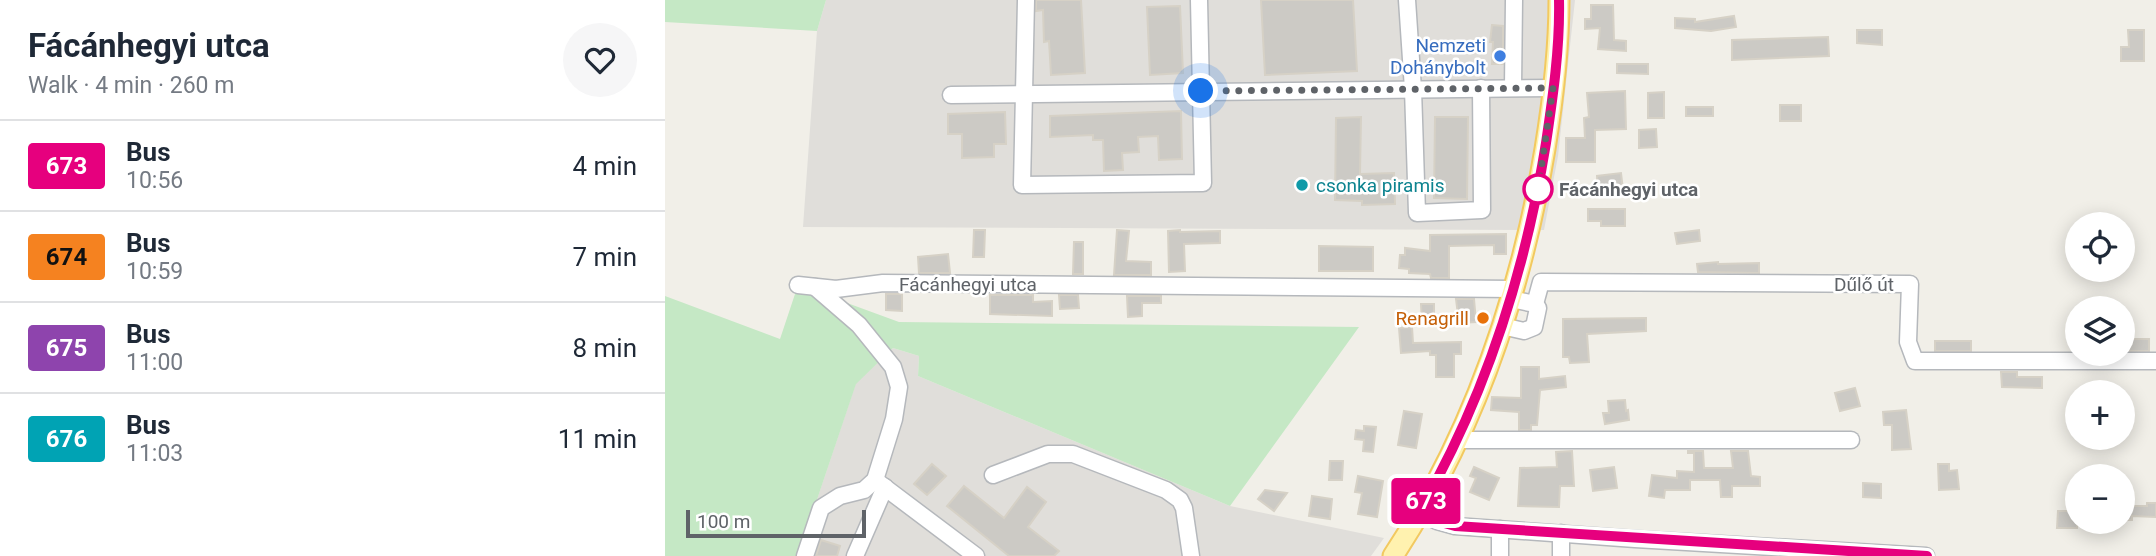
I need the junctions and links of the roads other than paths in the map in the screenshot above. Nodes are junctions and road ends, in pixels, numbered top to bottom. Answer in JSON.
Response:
{"nodes":[{"id":1,"x":1025,"y":0,"type":"edge"},
{"id":2,"x":1199,"y":0,"type":"edge"},
{"id":3,"x":1407,"y":0,"type":"edge"},
{"id":4,"x":1514,"y":0,"type":"edge"},
{"id":5,"x":1559,"y":0,"type":"edge"},
{"id":6,"x":1513,"y":87,"type":"junction"},
{"id":7,"x":1481,"y":88,"type":"junction"},
{"id":8,"x":1553,"y":88,"type":"junction"},
{"id":9,"x":1413,"y":89,"type":"junction"},
{"id":10,"x":1201,"y":91,"type":"junction"},
{"id":11,"x":1024,"y":94,"type":"junction"},
{"id":12,"x":951,"y":95,"type":"dead end"},
{"id":13,"x":798,"y":285,"type":"dead end"},
{"id":14,"x":815,"y":288,"type":"junction"},
{"id":15,"x":1513,"y":294,"type":"junction"},
{"id":16,"x":1535,"y":304,"type":"junction"},
{"id":17,"x":1502,"y":326,"type":"junction"},
{"id":18,"x":2156,"y":361,"type":"edge"},
{"id":19,"x":1458,"y":440,"type":"junction"},
{"id":20,"x":1851,"y":440,"type":"dead end"},
{"id":21,"x":993,"y":475,"type":"dead end"},
{"id":22,"x":880,"y":484,"type":"junction"},
{"id":23,"x":1419,"y":512,"type":"junction"},
{"id":24,"x":1500,"y":529,"type":"junction"},
{"id":25,"x":1561,"y":533,"type":"junction"},
{"id":26,"x":1635,"y":539,"type":"junction"},
{"id":27,"x":1699,"y":549,"type":"edge"},
{"id":28,"x":1798,"y":552,"type":"edge"},
{"id":29,"x":1398,"y":555,"type":"edge"},
{"id":30,"x":805,"y":556,"type":"edge"},
{"id":31,"x":855,"y":556,"type":"edge"},
{"id":32,"x":976,"y":556,"type":"edge"},
{"id":33,"x":1191,"y":556,"type":"edge"},
{"id":34,"x":1500,"y":556,"type":"edge"},
{"id":35,"x":1561,"y":556,"type":"edge"},
{"id":36,"x":1635,"y":556,"type":"edge"},
{"id":37,"x":1926,"y":556,"type":"edge"}],
"edges":[{"from":1,"to":11,"type":"street"},
{"from":2,"to":10,"type":"street"},
{"from":3,"to":9,"type":"street"},
{"from":4,"to":6,"type":"street"},
{"from":5,"to":8,"type":"main road"},
{"from":6,"to":7,"type":"street"},
{"from":6,"to":8,"type":"street"},
{"from":7,"to":9,"type":"street"},
{"from":7,"to":9,"type":"street"},
{"from":8,"to":15,"type":"main road"},
{"from":9,"to":10,"type":"street"},
{"from":10,"to":11,"type":"street"},
{"from":10,"to":11,"type":"street"},
{"from":11,"to":12,"type":"street"},
{"from":13,"to":14,"type":"street","name":"Fácánhegyi utca"},
{"from":14,"to":15,"type":"street","name":"Fácánhegyi utca"},
{"from":14,"to":22,"type":"street"},
{"from":15,"to":16,"type":"street","name":"Fácánhegyi utca"},
{"from":15,"to":17,"type":"main road"},
{"from":16,"to":17,"type":"street"},
{"from":16,"to":18,"type":"street","name":"Dűlő út"},
{"from":17,"to":19,"type":"main road"},
{"from":19,"to":20,"type":"street"},
{"from":19,"to":23,"type":"main road"},
{"from":21,"to":33,"type":"street"},
{"from":22,"to":30,"type":"street"},
{"from":22,"to":31,"type":"street"},
{"from":22,"to":32,"type":"street"},
{"from":23,"to":24,"type":"street"},
{"from":23,"to":29,"type":"main road"},
{"from":24,"to":25,"type":"street"},
{"from":24,"to":34,"type":"street"},
{"from":25,"to":26,"type":"street"},
{"from":25,"to":35,"type":"street"},
{"from":26,"to":27,"type":"street"},
{"from":26,"to":36,"type":"street"},
{"from":27,"to":28,"type":"street"},
{"from":28,"to":37,"type":"street"}]}
